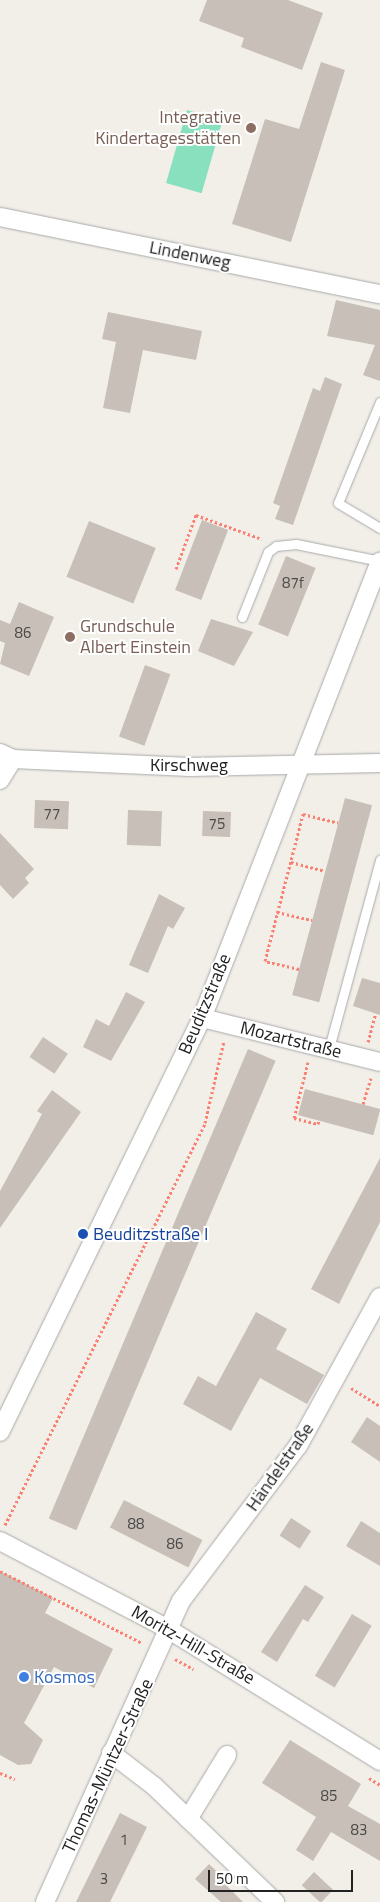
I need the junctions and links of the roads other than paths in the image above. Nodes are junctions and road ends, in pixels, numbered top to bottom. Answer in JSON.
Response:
{"nodes":[{"id":1,"x":0,"y":217,"type":"edge"},
{"id":2,"x":380,"y":294,"type":"edge"},
{"id":3,"x":380,"y":402,"type":"edge"},
{"id":4,"x":380,"y":528,"type":"edge"},
{"id":5,"x":380,"y":562,"type":"edge"},
{"id":6,"x":242,"y":617,"type":"dead end"},
{"id":7,"x":7,"y":756,"type":"edge"},
{"id":8,"x":302,"y":761,"type":"junction"},
{"id":9,"x":380,"y":763,"type":"edge"},
{"id":10,"x":0,"y":780,"type":"edge"},
{"id":11,"x":380,"y":860,"type":"edge"},
{"id":12,"x":202,"y":1018,"type":"junction"},
{"id":13,"x":321,"y":1046,"type":"junction"},
{"id":14,"x":374,"y":1057,"type":"edge"},
{"id":15,"x":380,"y":1297,"type":"edge"},
{"id":16,"x":0,"y":1432,"type":"edge"},
{"id":17,"x":1,"y":1535,"type":"edge"},
{"id":18,"x":168,"y":1629,"type":"junction"},
{"id":19,"x":111,"y":1753,"type":"junction"},
{"id":20,"x":378,"y":1754,"type":"edge"},
{"id":21,"x":227,"y":1755,"type":"dead end"},
{"id":22,"x":188,"y":1819,"type":"junction"},
{"id":23,"x":45,"y":1902,"type":"edge"},
{"id":24,"x":275,"y":1902,"type":"edge"}],
"edges":[{"from":1,"to":2,"type":"street","name":"Lindenweg"},
{"from":3,"to":4,"type":"lane"},
{"from":5,"to":6,"type":"lane"},
{"from":5,"to":8,"type":"street","name":"Beuditzstraße"},
{"from":7,"to":8,"type":"street","name":"Kirschweg"},
{"from":7,"to":10,"type":"street"},
{"from":8,"to":9,"type":"street","name":"Kirschweg"},
{"from":8,"to":12,"type":"street","name":"Beuditzstraße"},
{"from":11,"to":13,"type":"lane"},
{"from":12,"to":13,"type":"street","name":"Mozartstraße"},
{"from":12,"to":16,"type":"street","name":"Beuditzstraße"},
{"from":13,"to":14,"type":"street","name":"Mozartstraße"},
{"from":15,"to":18,"type":"street","name":"Händelstraße"},
{"from":17,"to":18,"type":"street","name":"Moritz-Hill-Straße"},
{"from":18,"to":19,"type":"street","name":"Thomas-Müntzer-Straße"},
{"from":18,"to":20,"type":"street","name":"Moritz-Hill-Straße"},
{"from":19,"to":22,"type":"street"},
{"from":19,"to":23,"type":"street","name":"Thomas-Müntzer-Straße"},
{"from":21,"to":22,"type":"street"},
{"from":22,"to":24,"type":"street"}]}
